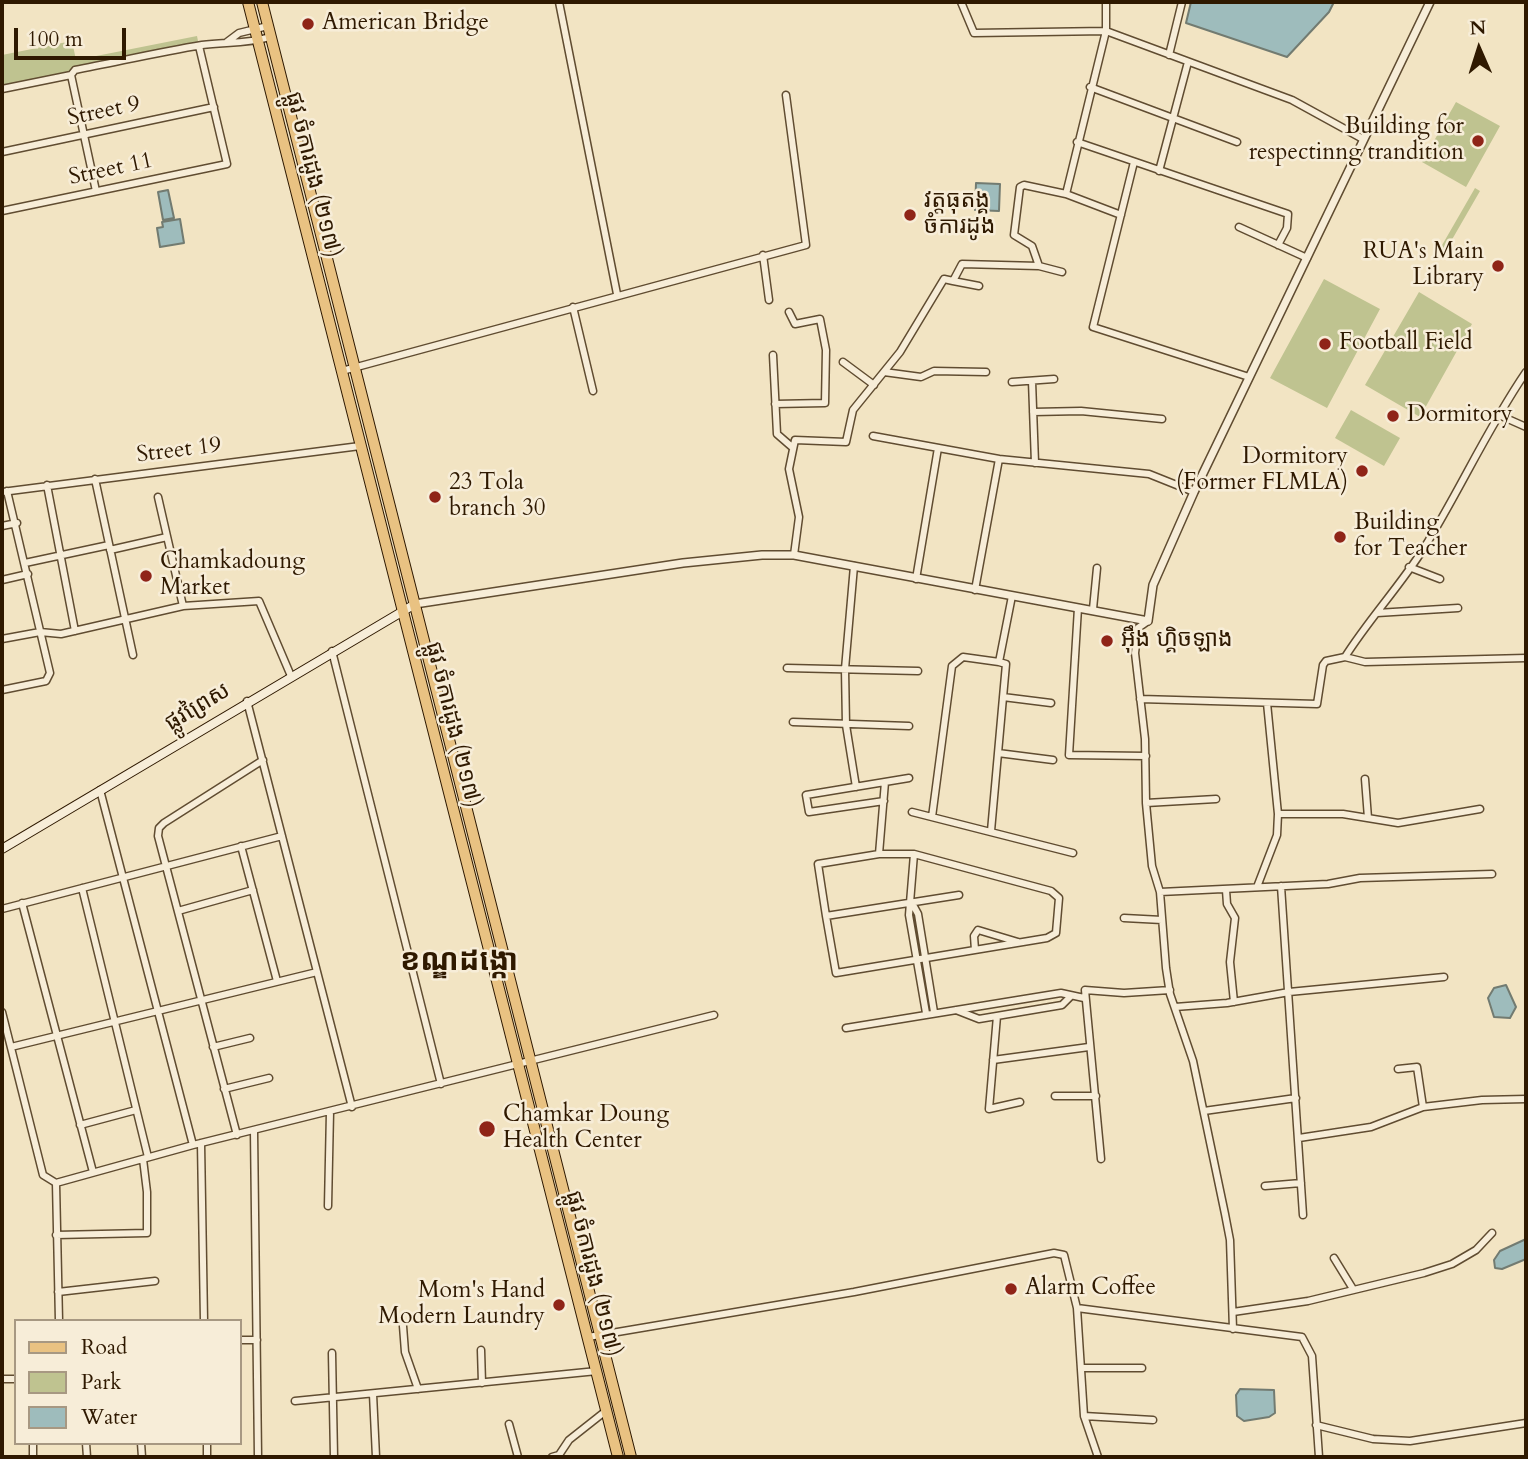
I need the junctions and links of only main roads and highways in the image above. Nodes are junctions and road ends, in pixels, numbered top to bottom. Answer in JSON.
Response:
{"nodes":[{"id":1,"x":248,"y":2,"type":"edge"},
{"id":2,"x":262,"y":2,"type":"edge"},
{"id":3,"x":415,"y":604,"type":"junction"},
{"id":4,"x":402,"y":609,"type":"junction"},
{"id":5,"x":2,"y":849,"type":"edge"},
{"id":6,"x":618,"y":1457,"type":"edge"},
{"id":7,"x":631,"y":1457,"type":"edge"}],
"edges":[{"from":1,"to":4,"type":"main road","name":"ផ្លូវ ចំការដូង (២១៧)"},
{"from":2,"to":3,"type":"main road","name":"ផ្លូវ ចំការដូង (២១៧)"},
{"from":3,"to":4,"type":"main road","name":"ផ្លូវព្រៃស"},
{"from":3,"to":7,"type":"main road","name":"ផ្លូវ ចំការដូង (២១៧)"},
{"from":4,"to":5,"type":"main road","name":"ផ្លូវព្រៃស"},
{"from":4,"to":6,"type":"main road","name":"ផ្លូវ ចំការដូង (២១៧)"}]}
